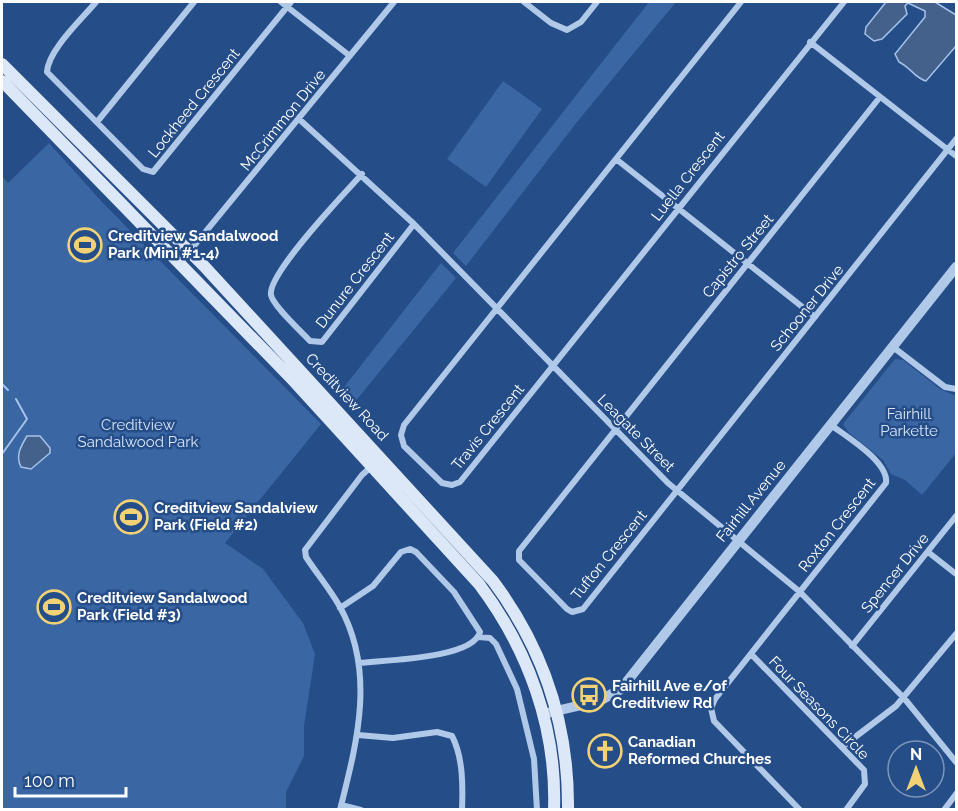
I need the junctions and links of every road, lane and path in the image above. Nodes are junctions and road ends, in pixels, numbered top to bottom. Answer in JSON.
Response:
{"nodes":[{"id":1,"x":96,"y":2,"type":"edge"},
{"id":2,"x":194,"y":2,"type":"edge"},
{"id":3,"x":394,"y":2,"type":"edge"},
{"id":4,"x":524,"y":2,"type":"edge"},
{"id":5,"x":597,"y":2,"type":"edge"},
{"id":6,"x":741,"y":2,"type":"edge"},
{"id":7,"x":844,"y":2,"type":"edge"},
{"id":8,"x":286,"y":3,"type":"edge"},
{"id":9,"x":810,"y":42,"type":"junction"},
{"id":10,"x":350,"y":56,"type":"junction"},
{"id":11,"x":2,"y":63,"type":"edge"},
{"id":12,"x":2,"y":81,"type":"edge"},
{"id":13,"x":880,"y":97,"type":"junction"},
{"id":14,"x":299,"y":119,"type":"junction"},
{"id":15,"x":97,"y":122,"type":"junction"},
{"id":16,"x":957,"y":139,"type":"edge"},
{"id":17,"x":949,"y":150,"type":"junction"},
{"id":18,"x":957,"y":156,"type":"edge"},
{"id":19,"x":616,"y":159,"type":"junction"},
{"id":20,"x":362,"y":174,"type":"junction"},
{"id":21,"x":679,"y":208,"type":"junction"},
{"id":22,"x":414,"y":224,"type":"junction"},
{"id":23,"x":190,"y":254,"type":"junction"},
{"id":24,"x":748,"y":263,"type":"junction"},
{"id":25,"x":179,"y":264,"type":"junction"},
{"id":26,"x":957,"y":267,"type":"edge"},
{"id":27,"x":497,"y":308,"type":"junction"},
{"id":28,"x":815,"y":317,"type":"junction"},
{"id":29,"x":893,"y":347,"type":"junction"},
{"id":30,"x":553,"y":366,"type":"junction"},
{"id":31,"x":957,"y":389,"type":"edge"},
{"id":32,"x":831,"y":425,"type":"junction"},
{"id":33,"x":615,"y":430,"type":"junction"},
{"id":34,"x":382,"y":457,"type":"junction"},
{"id":35,"x":372,"y":466,"type":"junction"},
{"id":36,"x":676,"y":491,"type":"junction"},
{"id":37,"x":957,"y":516,"type":"edge"},
{"id":38,"x":738,"y":541,"type":"junction"},
{"id":39,"x":928,"y":552,"type":"junction"},
{"id":40,"x":957,"y":574,"type":"edge"},
{"id":41,"x":800,"y":592,"type":"junction"},
{"id":42,"x":340,"y":608,"type":"junction"},
{"id":43,"x":957,"y":634,"type":"edge"},
{"id":44,"x":479,"y":636,"type":"junction"},
{"id":45,"x":852,"y":646,"type":"junction"},
{"id":46,"x":751,"y":654,"type":"junction"},
{"id":47,"x":359,"y":663,"type":"junction"},
{"id":48,"x":904,"y":698,"type":"junction"},
{"id":49,"x":556,"y":711,"type":"junction"},
{"id":50,"x":543,"y":714,"type":"junction"},
{"id":51,"x":358,"y":735,"type":"junction"},
{"id":52,"x":842,"y":747,"type":"junction"},
{"id":53,"x":957,"y":762,"type":"edge"},
{"id":54,"x":957,"y":794,"type":"edge"},
{"id":55,"x":340,"y":807,"type":"edge"},
{"id":56,"x":361,"y":810,"type":"edge"},
{"id":57,"x":462,"y":810,"type":"edge"},
{"id":58,"x":537,"y":810,"type":"edge"},
{"id":59,"x":554,"y":810,"type":"edge"},
{"id":60,"x":568,"y":810,"type":"edge"},
{"id":61,"x":800,"y":810,"type":"edge"},
{"id":62,"x":846,"y":810,"type":"edge"},
{"id":63,"x":944,"y":810,"type":"edge"}],
"edges":[{"from":1,"to":15,"type":"street","name":"Lockheed Crescent"},
{"from":2,"to":15,"type":"street"},
{"from":3,"to":10,"type":"street","name":"McCrimmon Drive"},
{"from":4,"to":5,"type":"street"},
{"from":6,"to":19,"type":"street"},
{"from":7,"to":9,"type":"street","name":"Luella Crescent"},
{"from":8,"to":10,"type":"street"},
{"from":8,"to":15,"type":"street","name":"Lockheed Crescent"},
{"from":9,"to":13,"type":"street"},
{"from":9,"to":21,"type":"street","name":"Luella Crescent"},
{"from":10,"to":14,"type":"street","name":"McCrimmon Drive"},
{"from":11,"to":23,"type":"main road","name":"Creditview Road"},
{"from":12,"to":25,"type":"main road","name":"Creditview Road"},
{"from":13,"to":17,"type":"street"},
{"from":13,"to":24,"type":"street","name":"Capistro Street"},
{"from":14,"to":20,"type":"street","name":"Leagate Street"},
{"from":14,"to":23,"type":"street","name":"McCrimmon Drive"},
{"from":16,"to":17,"type":"street","name":"Schooner Drive"},
{"from":17,"to":18,"type":"street"},
{"from":17,"to":28,"type":"street","name":"Schooner Drive"},
{"from":19,"to":21,"type":"street"},
{"from":19,"to":27,"type":"street"},
{"from":20,"to":22,"type":"street","name":"Leagate Street"},
{"from":20,"to":22,"type":"street","name":"Dunure Crescent"},
{"from":21,"to":24,"type":"street"},
{"from":21,"to":30,"type":"street","name":"Luella Crescent"},
{"from":22,"to":27,"type":"street","name":"Leagate Street"},
{"from":23,"to":25,"type":"street","name":"McCrimmon Drive"},
{"from":23,"to":34,"type":"main road","name":"Creditview Road"},
{"from":24,"to":28,"type":"street"},
{"from":24,"to":33,"type":"street","name":"Capistro Street"},
{"from":25,"to":35,"type":"main road","name":"Creditview Road"},
{"from":26,"to":29,"type":"street","name":"Fairhill Avenue"},
{"from":27,"to":30,"type":"street","name":"Leagate Street"},
{"from":27,"to":30,"type":"street","name":"Travis Crescent"},
{"from":28,"to":36,"type":"street","name":"Schooner Drive"},
{"from":29,"to":31,"type":"street"},
{"from":29,"to":32,"type":"street","name":"Fairhill Avenue"},
{"from":30,"to":33,"type":"street","name":"Leagate Street"},
{"from":32,"to":38,"type":"street","name":"Fairhill Avenue"},
{"from":32,"to":41,"type":"street","name":"Roxton Crescent"},
{"from":33,"to":36,"type":"street","name":"Leagate Street"},
{"from":33,"to":36,"type":"street","name":"Tufton Crescent"},
{"from":34,"to":35,"type":"street"},
{"from":34,"to":49,"type":"main road","name":"Creditview Road"},
{"from":35,"to":42,"type":"street"},
{"from":35,"to":50,"type":"main road","name":"Creditview Road"},
{"from":36,"to":38,"type":"street","name":"Leagate Street"},
{"from":37,"to":39,"type":"street","name":"Spencer Drive"},
{"from":38,"to":41,"type":"street","name":"Leagate Street"},
{"from":38,"to":49,"type":"street","name":"Fairhill Avenue"},
{"from":39,"to":40,"type":"street"},
{"from":39,"to":45,"type":"street","name":"Spencer Drive"},
{"from":41,"to":45,"type":"street","name":"Leagate Street"},
{"from":41,"to":46,"type":"street","name":"Four Seasons Circle"},
{"from":42,"to":44,"type":"street"},
{"from":42,"to":47,"type":"street"},
{"from":43,"to":48,"type":"street"},
{"from":44,"to":47,"type":"street"},
{"from":44,"to":58,"type":"street"},
{"from":45,"to":48,"type":"street","name":"Leagate Street"},
{"from":46,"to":52,"type":"street","name":"Four Seasons Circle"},
{"from":46,"to":61,"type":"street","name":"Four Seasons Circle"},
{"from":47,"to":51,"type":"street"},
{"from":48,"to":52,"type":"street"},
{"from":48,"to":53,"type":"street","name":"Leagate Street"},
{"from":49,"to":50,"type":"street","name":"Fairhill Avenue"},
{"from":49,"to":60,"type":"main road","name":"Creditview Road"},
{"from":50,"to":59,"type":"main road","name":"Creditview Road"},
{"from":51,"to":55,"type":"street"},
{"from":51,"to":57,"type":"street"},
{"from":52,"to":62,"type":"street","name":"Four Seasons Circle"},
{"from":54,"to":63,"type":"street"},
{"from":55,"to":56,"type":"street"}]}
